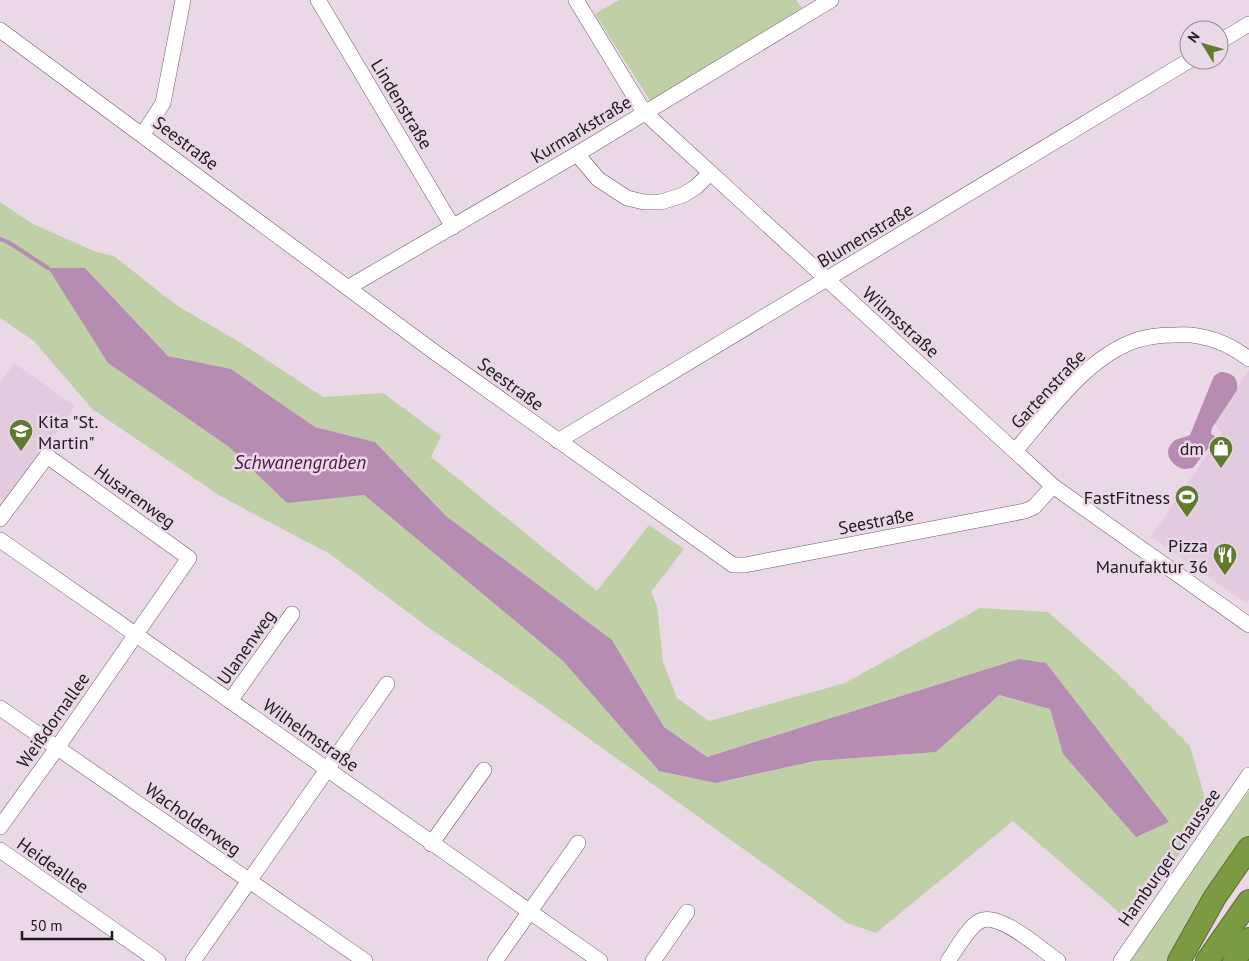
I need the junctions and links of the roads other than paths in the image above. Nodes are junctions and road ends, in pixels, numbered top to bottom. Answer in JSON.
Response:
{"nodes":[{"id":1,"x":183,"y":0,"type":"edge"},
{"id":2,"x":318,"y":0,"type":"edge"},
{"id":3,"x":576,"y":0,"type":"edge"},
{"id":4,"x":831,"y":0,"type":"edge"},
{"id":5,"x":1249,"y":24,"type":"edge"},
{"id":6,"x":0,"y":30,"type":"edge"},
{"id":7,"x":1229,"y":36,"type":"edge"},
{"id":8,"x":1179,"y":67,"type":"edge"},
{"id":9,"x":644,"y":112,"type":"junction"},
{"id":10,"x":143,"y":134,"type":"junction"},
{"id":11,"x":578,"y":154,"type":"junction"},
{"id":12,"x":710,"y":172,"type":"junction"},
{"id":13,"x":453,"y":227,"type":"junction"},
{"id":14,"x":827,"y":280,"type":"junction"},
{"id":15,"x":349,"y":287,"type":"junction"},
{"id":16,"x":1249,"y":359,"type":"edge"},
{"id":17,"x":558,"y":440,"type":"junction"},
{"id":18,"x":1015,"y":451,"type":"junction"},
{"id":19,"x":1053,"y":486,"type":"junction"},
{"id":20,"x":0,"y":519,"type":"edge"},
{"id":21,"x":0,"y":540,"type":"edge"},
{"id":22,"x":292,"y":614,"type":"dead end"},
{"id":23,"x":1249,"y":626,"type":"edge"},
{"id":24,"x":135,"y":634,"type":"junction"},
{"id":25,"x":387,"y":684,"type":"dead end"},
{"id":26,"x":230,"y":702,"type":"junction"},
{"id":27,"x":0,"y":708,"type":"edge"},
{"id":28,"x":57,"y":748,"type":"junction"},
{"id":29,"x":328,"y":769,"type":"junction"},
{"id":30,"x":484,"y":770,"type":"dead end"},
{"id":31,"x":1249,"y":775,"type":"edge"},
{"id":32,"x":0,"y":827,"type":"edge"},
{"id":33,"x":578,"y":843,"type":"dead end"},
{"id":34,"x":431,"y":844,"type":"junction"},
{"id":35,"x":1249,"y":848,"type":"edge"},
{"id":36,"x":0,"y":850,"type":"edge"},
{"id":37,"x":249,"y":881,"type":"junction"},
{"id":38,"x":1249,"y":901,"type":"edge"},
{"id":39,"x":530,"y":912,"type":"junction"},
{"id":40,"x":686,"y":912,"type":"dead end"},
{"id":41,"x":1249,"y":940,"type":"edge"},
{"id":42,"x":158,"y":961,"type":"edge"},
{"id":43,"x":193,"y":961,"type":"edge"},
{"id":44,"x":365,"y":961,"type":"edge"},
{"id":45,"x":495,"y":961,"type":"edge"},
{"id":46,"x":600,"y":961,"type":"edge"},
{"id":47,"x":653,"y":961,"type":"edge"},
{"id":48,"x":948,"y":961,"type":"edge"},
{"id":49,"x":1058,"y":961,"type":"edge"},
{"id":50,"x":1121,"y":961,"type":"edge"},
{"id":51,"x":1179,"y":961,"type":"edge"},
{"id":52,"x":1207,"y":961,"type":"edge"},
{"id":53,"x":1234,"y":961,"type":"edge"}],
"edges":[{"from":1,"to":10,"type":"street"},
{"from":2,"to":13,"type":"street","name":"Lindenstraße"},
{"from":3,"to":9,"type":"street","name":"Wilmsstraße"},
{"from":4,"to":9,"type":"street","name":"Kurmarkstraße"},
{"from":5,"to":7,"type":"street"},
{"from":6,"to":10,"type":"street","name":"Seestraße"},
{"from":8,"to":14,"type":"street","name":"Blumenstraße"},
{"from":9,"to":11,"type":"street","name":"Kurmarkstraße"},
{"from":9,"to":12,"type":"street","name":"Wilmsstraße"},
{"from":10,"to":15,"type":"street","name":"Seestraße"},
{"from":11,"to":12,"type":"street"},
{"from":11,"to":13,"type":"street","name":"Kurmarkstraße"},
{"from":12,"to":14,"type":"street","name":"Wilmsstraße"},
{"from":13,"to":15,"type":"street","name":"Kurmarkstraße"},
{"from":14,"to":17,"type":"street","name":"Blumenstraße"},
{"from":14,"to":18,"type":"street","name":"Wilmsstraße"},
{"from":15,"to":17,"type":"street","name":"Seestraße"},
{"from":16,"to":18,"type":"street","name":"Gartenstraße"},
{"from":17,"to":19,"type":"street","name":"Seestraße"},
{"from":18,"to":19,"type":"street","name":"Wilmsstraße"},
{"from":19,"to":23,"type":"street","name":"Wilmsstraße"},
{"from":20,"to":24,"type":"street","name":"Husarenweg"},
{"from":21,"to":24,"type":"street","name":"Wilhelmstraße"},
{"from":22,"to":26,"type":"street","name":"Ulanenweg"},
{"from":24,"to":26,"type":"street","name":"Wilhelmstraße"},
{"from":24,"to":28,"type":"street","name":"Weißdornallee"},
{"from":25,"to":29,"type":"street"},
{"from":26,"to":29,"type":"street","name":"Wilhelmstraße"},
{"from":27,"to":28,"type":"street","name":"Wacholderweg"},
{"from":28,"to":32,"type":"street","name":"Weißdornallee"},
{"from":28,"to":37,"type":"street","name":"Wacholderweg"},
{"from":29,"to":34,"type":"street","name":"Wilhelmstraße"},
{"from":29,"to":37,"type":"street"},
{"from":30,"to":34,"type":"street"},
{"from":31,"to":50,"type":"street","name":"Hamburger Chaussee"},
{"from":33,"to":39,"type":"street"},
{"from":34,"to":39,"type":"street","name":"Wilhelmstraße"},
{"from":35,"to":51,"type":"highway"},
{"from":36,"to":42,"type":"street","name":"Heideallee"},
{"from":37,"to":43,"type":"street"},
{"from":37,"to":44,"type":"street","name":"Wacholderweg"},
{"from":38,"to":52,"type":"highway"},
{"from":39,"to":45,"type":"street"},
{"from":39,"to":46,"type":"street","name":"Wilhelmstraße"},
{"from":40,"to":47,"type":"street"},
{"from":41,"to":53,"type":"highway"},
{"from":48,"to":49,"type":"street"}]}
